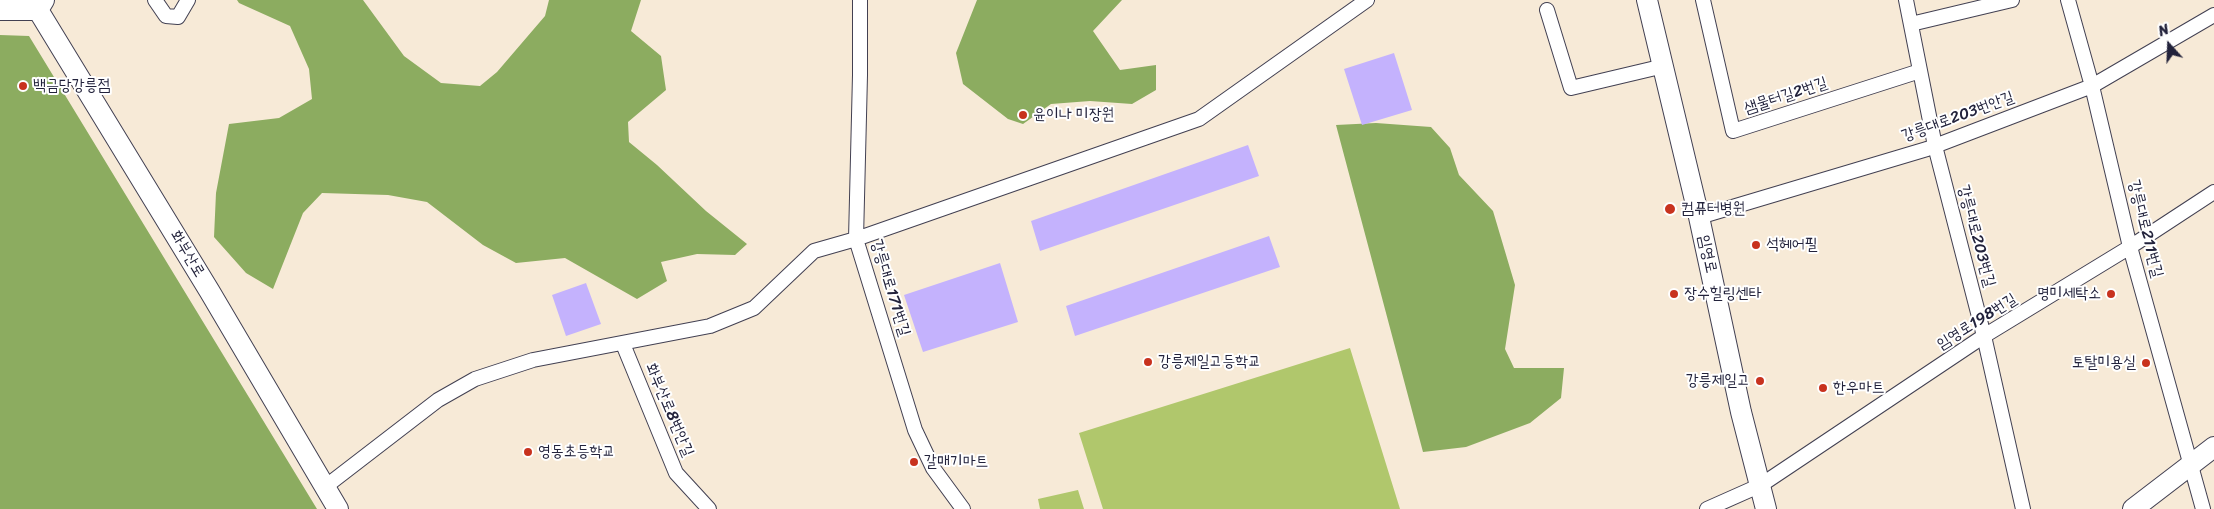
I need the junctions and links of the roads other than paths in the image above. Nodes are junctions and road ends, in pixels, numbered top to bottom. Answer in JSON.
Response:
{"nodes":[{"id":1,"x":155,"y":0,"type":"edge"},
{"id":2,"x":188,"y":0,"type":"edge"},
{"id":3,"x":860,"y":0,"type":"edge"},
{"id":4,"x":1367,"y":0,"type":"edge"},
{"id":5,"x":1647,"y":0,"type":"edge"},
{"id":6,"x":1703,"y":0,"type":"edge"},
{"id":7,"x":1906,"y":0,"type":"edge"},
{"id":8,"x":2012,"y":0,"type":"edge"},
{"id":9,"x":2068,"y":0,"type":"edge"},
{"id":10,"x":41,"y":5,"type":"edge"},
{"id":11,"x":0,"y":10,"type":"edge"},
{"id":12,"x":1547,"y":10,"type":"dead end"},
{"id":13,"x":2214,"y":15,"type":"edge"},
{"id":14,"x":1911,"y":24,"type":"junction"},
{"id":15,"x":1664,"y":66,"type":"junction"},
{"id":16,"x":1920,"y":70,"type":"junction"},
{"id":17,"x":2092,"y":86,"type":"junction"},
{"id":18,"x":1935,"y":146,"type":"junction"},
{"id":19,"x":2214,"y":192,"type":"edge"},
{"id":20,"x":1699,"y":217,"type":"junction"},
{"id":21,"x":856,"y":239,"type":"junction"},
{"id":22,"x":2130,"y":247,"type":"junction"},
{"id":23,"x":1984,"y":336,"type":"junction"},
{"id":24,"x":623,"y":344,"type":"junction"},
{"id":25,"x":2214,"y":448,"type":"edge"},
{"id":26,"x":2191,"y":466,"type":"junction"},
{"id":27,"x":325,"y":487,"type":"junction"},
{"id":28,"x":1763,"y":502,"type":"edge"},
{"id":29,"x":338,"y":509,"type":"edge"},
{"id":30,"x":709,"y":509,"type":"edge"},
{"id":31,"x":963,"y":509,"type":"edge"},
{"id":32,"x":1707,"y":509,"type":"edge"},
{"id":33,"x":2023,"y":509,"type":"edge"},
{"id":34,"x":2133,"y":509,"type":"edge"},
{"id":35,"x":2203,"y":509,"type":"edge"}],
"edges":[{"from":1,"to":2,"type":"street"},
{"from":3,"to":21,"type":"street","name":"강릉대로171번길"},
{"from":4,"to":21,"type":"street"},
{"from":5,"to":15,"type":"street","name":"임영로"},
{"from":6,"to":16,"type":"street","name":"샘물터길2번길"},
{"from":7,"to":14,"type":"street","name":"강릉대로203번길"},
{"from":8,"to":14,"type":"street"},
{"from":9,"to":17,"type":"street","name":"강릉대로211번길"},
{"from":10,"to":11,"type":"street"},
{"from":10,"to":27,"type":"street","name":"화부산로"},
{"from":12,"to":15,"type":"street"},
{"from":13,"to":17,"type":"street","name":"강릉대로203번안길"},
{"from":14,"to":16,"type":"street","name":"강릉대로203번길"},
{"from":15,"to":20,"type":"street","name":"임영로"},
{"from":16,"to":18,"type":"street","name":"강릉대로203번길"},
{"from":17,"to":18,"type":"street","name":"강릉대로203번안길"},
{"from":17,"to":22,"type":"street","name":"강릉대로211번길"},
{"from":18,"to":20,"type":"street","name":"강릉대로203번안길"},
{"from":18,"to":23,"type":"street","name":"강릉대로203번길"},
{"from":19,"to":22,"type":"street","name":"임영로198번길"},
{"from":20,"to":28,"type":"street","name":"임영로"},
{"from":21,"to":24,"type":"street"},
{"from":21,"to":31,"type":"street","name":"강릉대로171번길"},
{"from":22,"to":23,"type":"street","name":"임영로198번길"},
{"from":22,"to":26,"type":"street","name":"강릉대로211번길"},
{"from":23,"to":28,"type":"street","name":"임영로198번길"},
{"from":23,"to":33,"type":"street","name":"강릉대로203번길"},
{"from":24,"to":27,"type":"street"},
{"from":24,"to":30,"type":"street","name":"화부산로8번안길"},
{"from":25,"to":26,"type":"street"},
{"from":26,"to":34,"type":"street"},
{"from":26,"to":35,"type":"street","name":"강릉대로211번길"},
{"from":27,"to":29,"type":"street","name":"화부산로"},
{"from":28,"to":32,"type":"street","name":"임영로198번길"}]}
